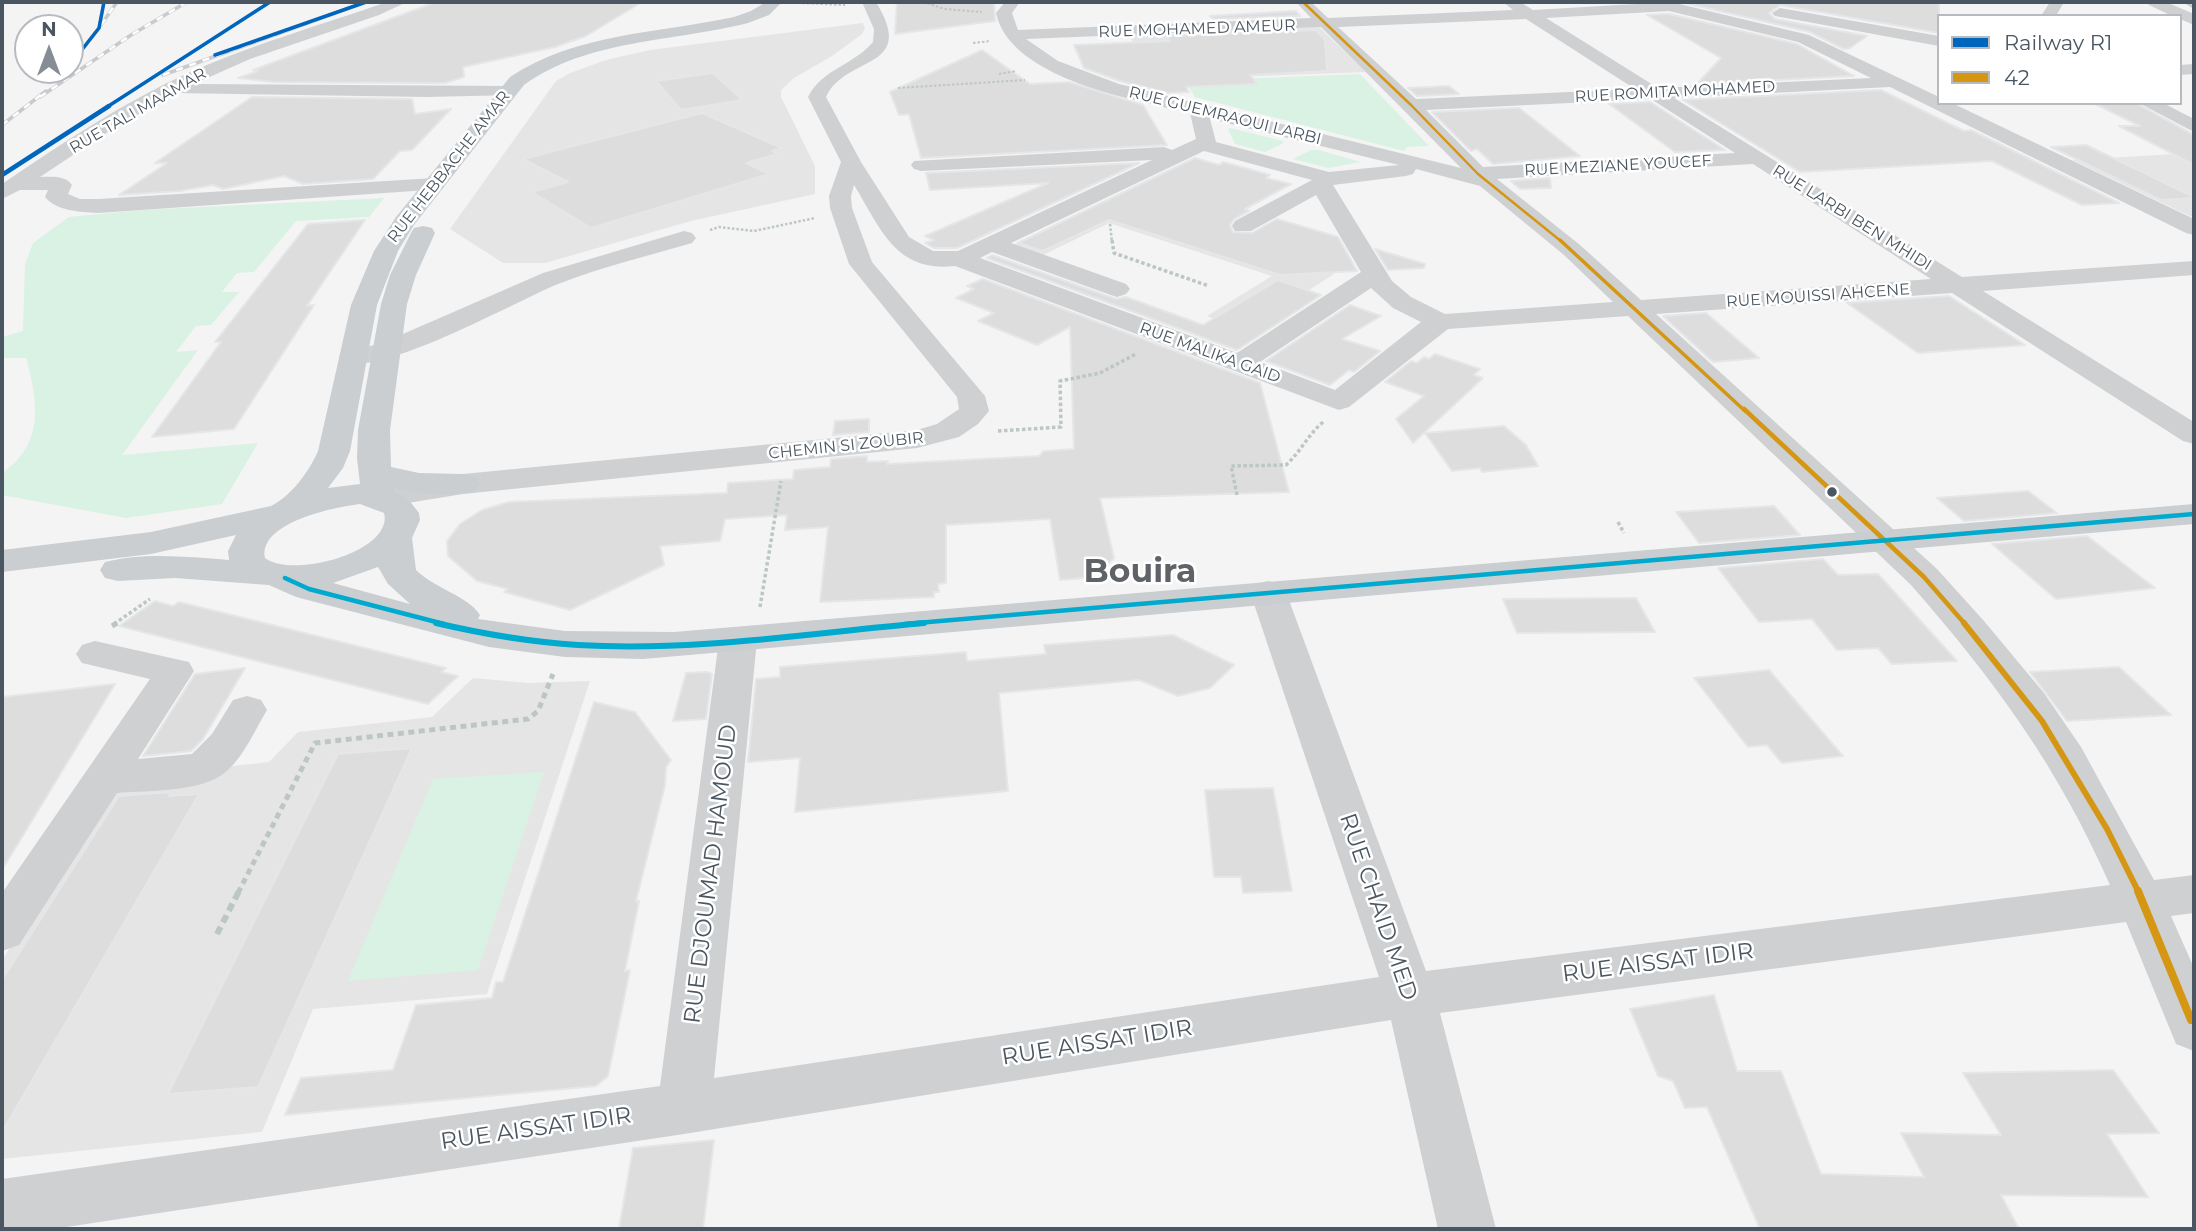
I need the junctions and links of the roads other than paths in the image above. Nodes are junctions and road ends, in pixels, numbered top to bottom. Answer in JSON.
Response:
{"nodes":[{"id":1,"x":400,"y":2,"type":"edge"},
{"id":2,"x":785,"y":2,"type":"edge"},
{"id":3,"x":869,"y":2,"type":"edge"},
{"id":4,"x":1013,"y":2,"type":"edge"},
{"id":5,"x":1303,"y":2,"type":"edge"},
{"id":6,"x":1510,"y":2,"type":"edge"},
{"id":7,"x":2154,"y":2,"type":"edge"},
{"id":8,"x":1671,"y":5,"type":"edge"},
{"id":9,"x":1764,"y":9,"type":"dead end"},
{"id":10,"x":1530,"y":14,"type":"junction"},
{"id":11,"x":2181,"y":14,"type":"edge"},
{"id":12,"x":1327,"y":23,"type":"junction"},
{"id":13,"x":1013,"y":35,"type":"junction"},
{"id":14,"x":1937,"y":39,"type":"edge"},
{"id":15,"x":1927,"y":80,"type":"dead end"},
{"id":16,"x":1890,"y":82,"type":"junction"},
{"id":17,"x":170,"y":89,"type":"junction"},
{"id":18,"x":508,"y":91,"type":"junction"},
{"id":19,"x":1656,"y":93,"type":"junction"},
{"id":20,"x":1411,"y":104,"type":"junction"},
{"id":21,"x":1937,"y":105,"type":"edge"},
{"id":22,"x":1938,"y":105,"type":"edge"},
{"id":23,"x":2152,"y":105,"type":"edge"},
{"id":24,"x":2169,"y":105,"type":"edge"},
{"id":25,"x":1199,"y":110,"type":"junction"},
{"id":26,"x":2194,"y":117,"type":"edge"},
{"id":27,"x":2194,"y":126,"type":"edge"},
{"id":28,"x":1193,"y":148,"type":"junction"},
{"id":29,"x":1461,"y":157,"type":"junction"},
{"id":30,"x":1758,"y":158,"type":"junction"},
{"id":31,"x":851,"y":162,"type":"junction"},
{"id":32,"x":921,"y":165,"type":"dead end"},
{"id":33,"x":1430,"y":168,"type":"junction"},
{"id":34,"x":1482,"y":178,"type":"junction"},
{"id":35,"x":1326,"y":181,"type":"junction"},
{"id":36,"x":434,"y":184,"type":"junction"},
{"id":37,"x":9,"y":189,"type":"edge"},
{"id":38,"x":1243,"y":226,"type":"dead end"},
{"id":39,"x":2194,"y":228,"type":"edge"},
{"id":40,"x":684,"y":238,"type":"road end"},
{"id":41,"x":991,"y":244,"type":"junction"},
{"id":42,"x":963,"y":258,"type":"junction"},
{"id":43,"x":2194,"y":268,"type":"edge"},
{"id":44,"x":1376,"y":273,"type":"junction"},
{"id":45,"x":1959,"y":285,"type":"junction"},
{"id":46,"x":1117,"y":289,"type":"dead end"},
{"id":47,"x":1635,"y":309,"type":"junction"},
{"id":48,"x":1442,"y":322,"type":"junction"},
{"id":49,"x":387,"y":351,"type":"junction"},
{"id":50,"x":353,"y":357,"type":"junction"},
{"id":51,"x":1239,"y":365,"type":"junction"},
{"id":52,"x":2194,"y":435,"type":"edge"},
{"id":53,"x":463,"y":484,"type":"joint"},
{"id":54,"x":379,"y":489,"type":"junction"},
{"id":55,"x":289,"y":511,"type":"junction"},
{"id":56,"x":2194,"y":514,"type":"edge"},
{"id":57,"x":394,"y":538,"type":"junction"},
{"id":58,"x":1870,"y":543,"type":"junction"},
{"id":59,"x":2,"y":561,"type":"edge"},
{"id":60,"x":275,"y":577,"type":"junction"},
{"id":61,"x":2,"y":587,"type":"edge"},
{"id":62,"x":1268,"y":592,"type":"junction"},
{"id":63,"x":507,"y":637,"type":"junction"},
{"id":64,"x":102,"y":640,"type":"road end"},
{"id":65,"x":738,"y":640,"type":"junction"},
{"id":66,"x":247,"y":710,"type":"dead end"},
{"id":67,"x":103,"y":778,"type":"junction"},
{"id":68,"x":2194,"y":894,"type":"edge"},
{"id":69,"x":2143,"y":901,"type":"junction"},
{"id":70,"x":2,"y":931,"type":"edge"},
{"id":71,"x":1410,"y":995,"type":"junction"},
{"id":72,"x":2194,"y":1028,"type":"edge"},
{"id":73,"x":684,"y":1108,"type":"junction"},
{"id":74,"x":2,"y":1208,"type":"edge"},
{"id":75,"x":1467,"y":1229,"type":"edge"}],
"edges":[{"from":1,"to":17,"type":"street","name":"RUE TALI MAAMAR"},
{"from":2,"to":18,"type":"main road","name":"RUE HEBBACHE AMAR"},
{"from":2,"to":49,"type":"main road","name":"RUE HEBBACHE AMAR"},
{"from":3,"to":31,"type":"street"},
{"from":4,"to":13,"type":"street"},
{"from":5,"to":12,"type":"street"},
{"from":6,"to":10,"type":"street","name":"RUE LARBI BEN MHIDI"},
{"from":7,"to":11,"type":"street"},
{"from":8,"to":10,"type":"street","name":"RUE MOHAMED AMEUR"},
{"from":8,"to":16,"type":"street","name":"RUE MOHAMED AMEUR"},
{"from":9,"to":14,"type":"street"},
{"from":10,"to":12,"type":"street","name":"RUE MOHAMED AMEUR"},
{"from":10,"to":19,"type":"street","name":"RUE LARBI BEN MHIDI"},
{"from":12,"to":13,"type":"street","name":"RUE MOHAMED AMEUR"},
{"from":12,"to":20,"type":"street"},
{"from":13,"to":25,"type":"street","name":"RUE GUEMRAOUI LARBI"},
{"from":15,"to":16,"type":"street","name":"RUE ROMITA MOHAMED"},
{"from":16,"to":19,"type":"street","name":"RUE ROMITA MOHAMED"},
{"from":16,"to":21,"type":"street","name":"RUE MOHAMED AMEUR"},
{"from":17,"to":18,"type":"street"},
{"from":17,"to":37,"type":"street","name":"RUE TALI MAAMAR"},
{"from":18,"to":36,"type":"main road","name":"RUE HEBBACHE AMAR"},
{"from":19,"to":20,"type":"street","name":"RUE ROMITA MOHAMED"},
{"from":19,"to":30,"type":"street","name":"RUE LARBI BEN MHIDI"},
{"from":20,"to":29,"type":"street"},
{"from":22,"to":39,"type":"street","name":"RUE MOHAMED AMEUR"},
{"from":23,"to":27,"type":"street"},
{"from":24,"to":26,"type":"street"},
{"from":25,"to":28,"type":"street"},
{"from":25,"to":33,"type":"street","name":"RUE GUEMRAOUI LARBI"},
{"from":28,"to":32,"type":"street"},
{"from":28,"to":35,"type":"street"},
{"from":28,"to":41,"type":"street"},
{"from":29,"to":33,"type":"street"},
{"from":29,"to":34,"type":"street"},
{"from":30,"to":34,"type":"street","name":"RUE MEZIANE YOUCEF"},
{"from":30,"to":45,"type":"street","name":"RUE LARBI BEN MHIDI"},
{"from":31,"to":42,"type":"street","name":"RUE MALIKA GAID"},
{"from":31,"to":53,"type":"street","name":"CHEMIN SI ZOUBIR"},
{"from":33,"to":34,"type":"street","name":"RUE GUEMRAOUI LARBI"},
{"from":33,"to":35,"type":"street"},
{"from":34,"to":47,"type":"street"},
{"from":35,"to":38,"type":"street"},
{"from":35,"to":44,"type":"street"},
{"from":36,"to":37,"type":"street"},
{"from":36,"to":50,"type":"main road","name":"RUE HEBBACHE AMAR"},
{"from":40,"to":49,"type":"street"},
{"from":41,"to":42,"type":"street"},
{"from":41,"to":46,"type":"street"},
{"from":42,"to":51,"type":"street","name":"RUE MALIKA GAID"},
{"from":43,"to":45,"type":"street","name":"RUE MOUISSI AHCENE"},
{"from":44,"to":48,"type":"street"},
{"from":44,"to":51,"type":"street"},
{"from":45,"to":47,"type":"street","name":"RUE MOUISSI AHCENE"},
{"from":45,"to":52,"type":"street","name":"RUE LARBI BEN MHIDI"},
{"from":47,"to":48,"type":"street","name":"RUE MOUISSI AHCENE"},
{"from":47,"to":58,"type":"street"},
{"from":48,"to":51,"type":"street","name":"RUE MALIKA GAID"},
{"from":49,"to":50,"type":"street"},
{"from":49,"to":54,"type":"main road","name":"RUE HEBBACHE AMAR"},
{"from":50,"to":55,"type":"main road","name":"RUE HEBBACHE AMAR"},
{"from":53,"to":54,"type":"main road"},
{"from":54,"to":55,"type":"main road"},
{"from":54,"to":57,"type":"main road"},
{"from":55,"to":59,"type":"main road"},
{"from":55,"to":60,"type":"main road"},
{"from":56,"to":58,"type":"main road"},
{"from":57,"to":60,"type":"main road"},
{"from":57,"to":63,"type":"main road"},
{"from":58,"to":62,"type":"main road"},
{"from":58,"to":69,"type":"street"},
{"from":60,"to":61,"type":"main road"},
{"from":60,"to":63,"type":"main road"},
{"from":62,"to":65,"type":"main road"},
{"from":62,"to":71,"type":"street","name":"RUE CHAID MED"},
{"from":63,"to":65,"type":"main road"},
{"from":64,"to":67,"type":"street"},
{"from":65,"to":73,"type":"street","name":"RUE DJOUMAD HAMOUD"},
{"from":66,"to":67,"type":"street"},
{"from":67,"to":70,"type":"street"},
{"from":68,"to":69,"type":"street","name":"RUE AISSAT IDIR"},
{"from":69,"to":71,"type":"street","name":"RUE AISSAT IDIR"},
{"from":69,"to":72,"type":"street"},
{"from":71,"to":73,"type":"street","name":"RUE AISSAT IDIR"},
{"from":71,"to":75,"type":"street","name":"RUE CHAID MED"},
{"from":73,"to":74,"type":"street","name":"RUE AISSAT IDIR"}]}
